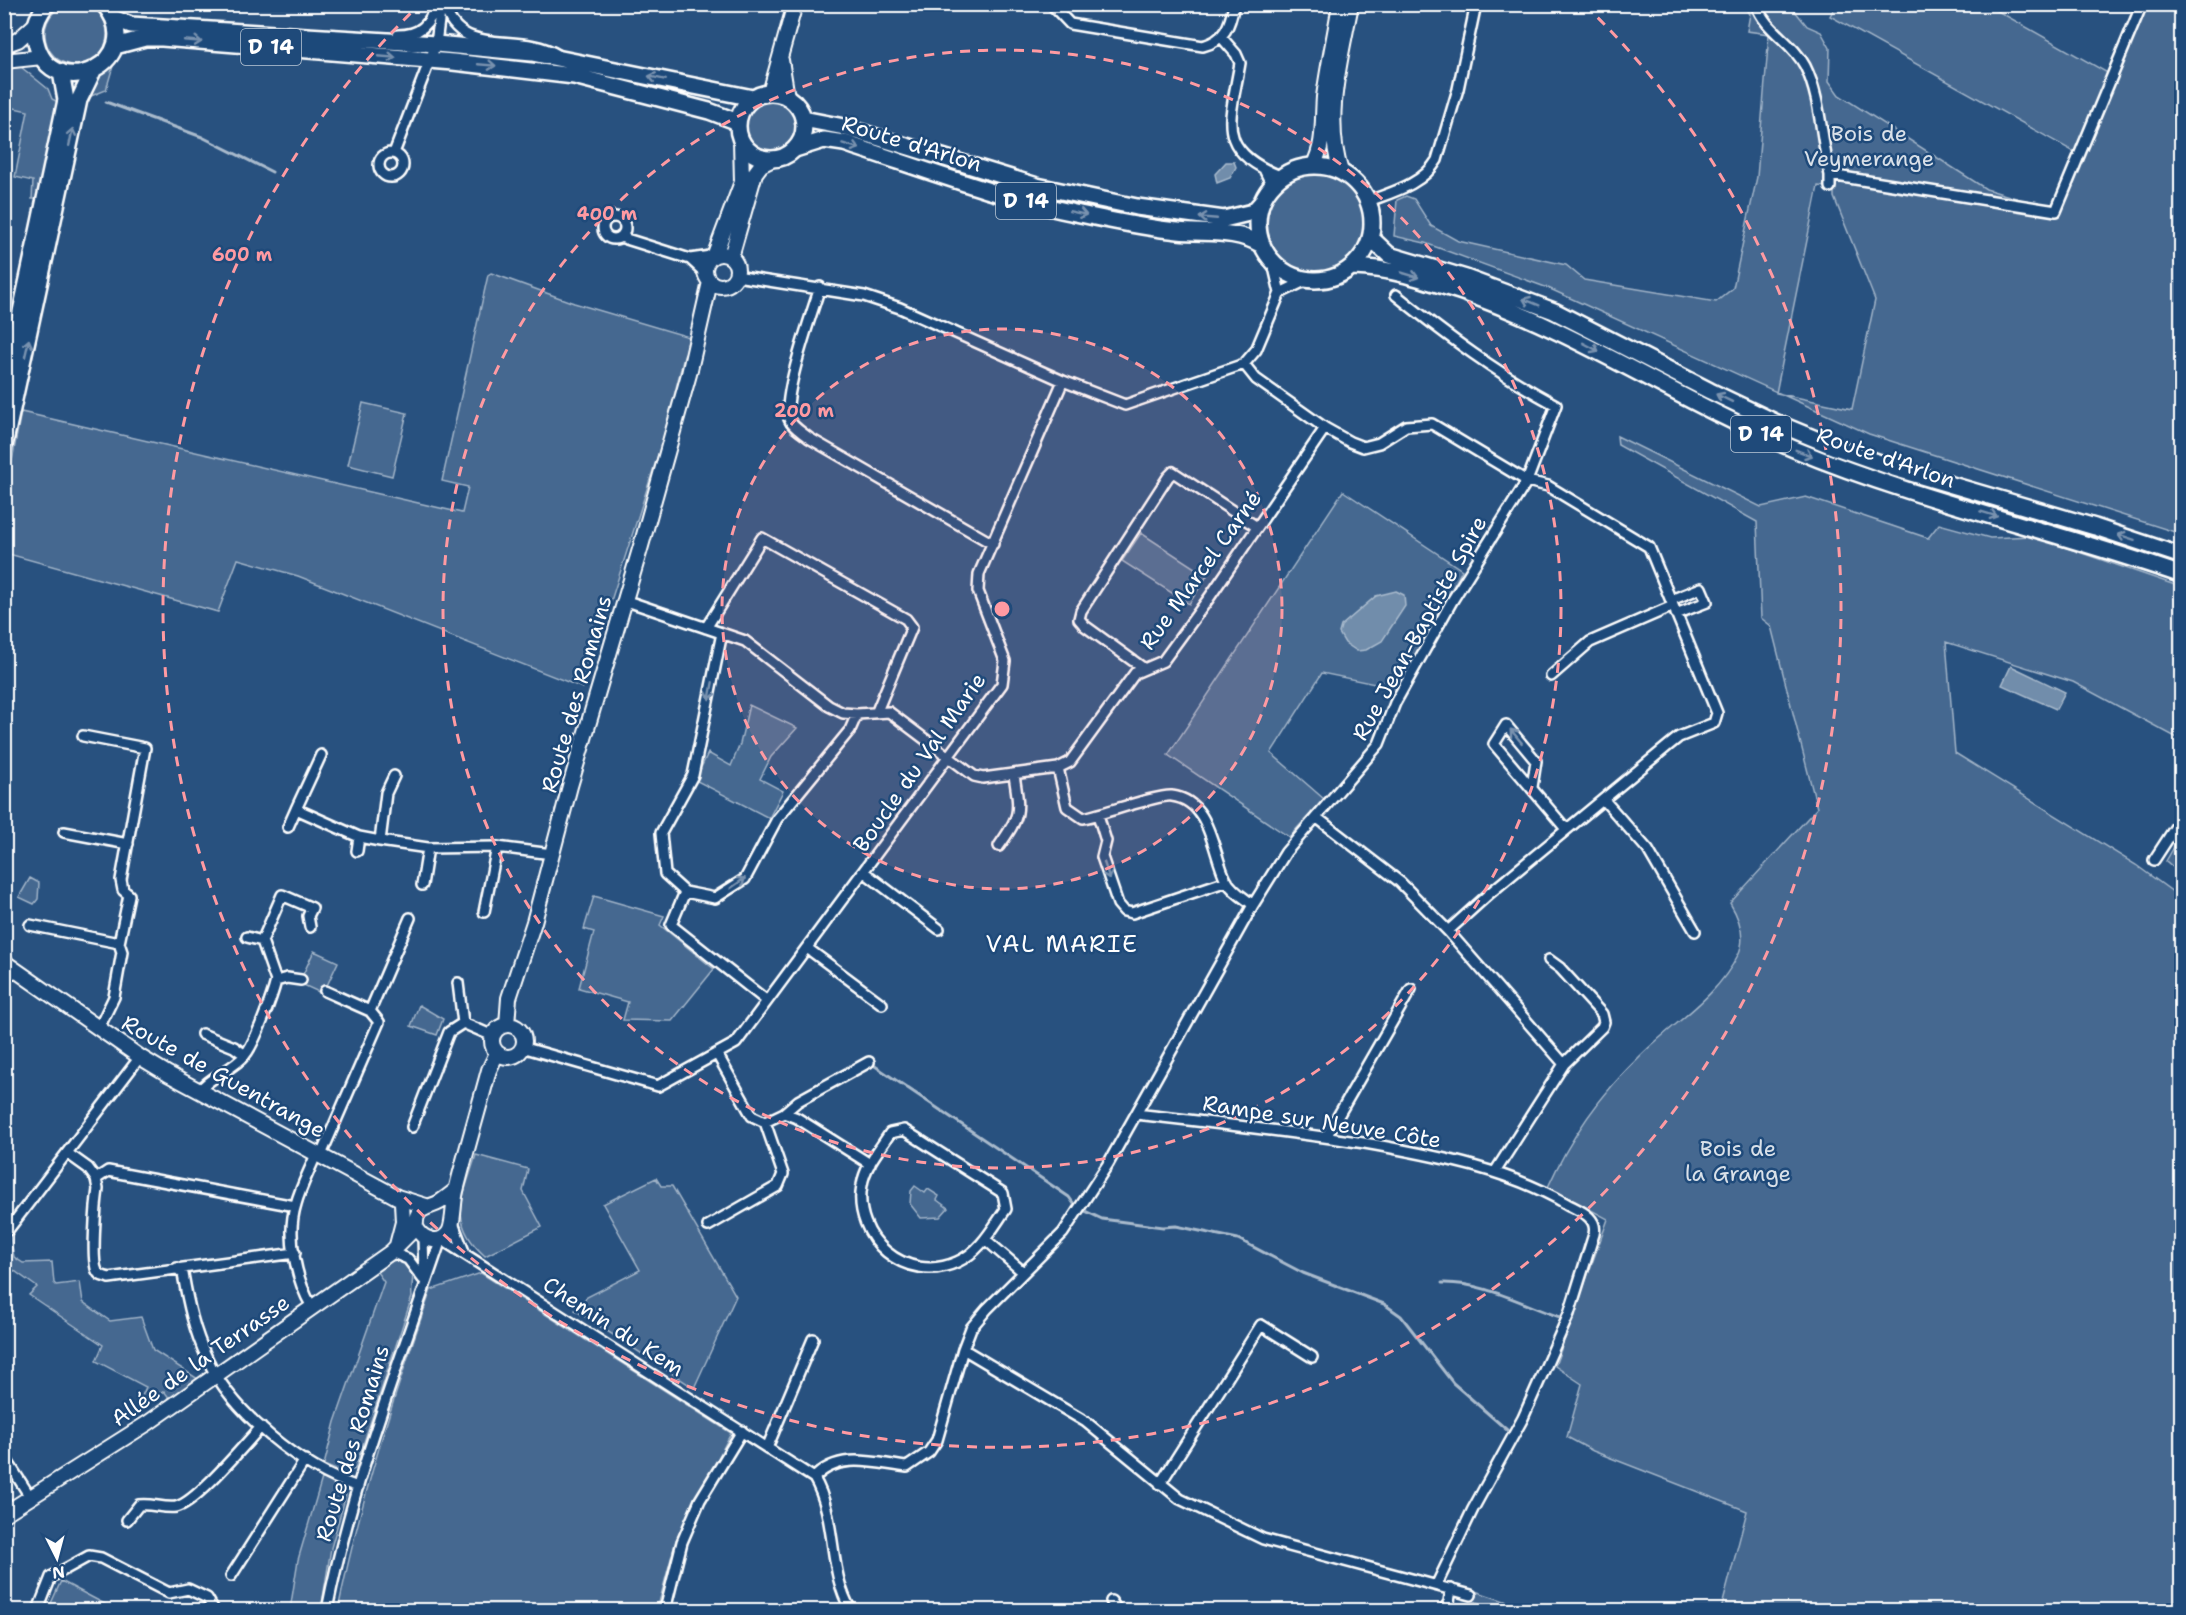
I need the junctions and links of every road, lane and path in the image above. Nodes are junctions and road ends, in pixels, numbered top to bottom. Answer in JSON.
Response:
{"nodes":[{"id":1,"x":47,"y":4,"type":"edge"},
{"id":2,"x":104,"y":4,"type":"edge"},
{"id":3,"x":435,"y":4,"type":"edge"},
{"id":4,"x":443,"y":4,"type":"edge"},
{"id":5,"x":795,"y":4,"type":"edge"},
{"id":6,"x":1051,"y":4,"type":"edge"},
{"id":7,"x":1234,"y":4,"type":"edge"},
{"id":8,"x":1340,"y":4,"type":"edge"},
{"id":9,"x":1351,"y":4,"type":"edge"},
{"id":10,"x":1476,"y":4,"type":"edge"},
{"id":11,"x":1756,"y":4,"type":"edge"},
{"id":12,"x":2142,"y":4,"type":"edge"},
{"id":13,"x":113,"y":18,"type":"junction"},
{"id":14,"x":36,"y":24,"type":"junction"},
{"id":15,"x":333,"y":37,"type":"junction"},
{"id":16,"x":1222,"y":38,"type":"junction"},
{"id":17,"x":436,"y":44,"type":"junction"},
{"id":18,"x":4,"y":45,"type":"edge"},
{"id":19,"x":115,"y":46,"type":"junction"},
{"id":20,"x":42,"y":57,"type":"junction"},
{"id":21,"x":562,"y":57,"type":"junction"},
{"id":22,"x":781,"y":58,"type":"junction"},
{"id":23,"x":429,"y":60,"type":"junction"},
{"id":24,"x":4,"y":61,"type":"edge"},
{"id":25,"x":93,"y":71,"type":"junction"},
{"id":26,"x":61,"y":72,"type":"junction"},
{"id":27,"x":770,"y":93,"type":"junction"},
{"id":28,"x":788,"y":97,"type":"junction"},
{"id":29,"x":753,"y":98,"type":"junction"},
{"id":30,"x":803,"y":119,"type":"junction"},
{"id":31,"x":738,"y":122,"type":"junction"},
{"id":32,"x":741,"y":141,"type":"junction"},
{"id":33,"x":795,"y":149,"type":"junction"},
{"id":34,"x":394,"y":153,"type":"dead end"},
{"id":35,"x":773,"y":159,"type":"junction"},
{"id":36,"x":1313,"y":166,"type":"junction"},
{"id":37,"x":1341,"y":171,"type":"junction"},
{"id":38,"x":1830,"y":175,"type":"junction"},
{"id":39,"x":1277,"y":181,"type":"junction"},
{"id":40,"x":1830,"y":187,"type":"dead end"},
{"id":41,"x":1369,"y":201,"type":"junction"},
{"id":42,"x":1262,"y":202,"type":"junction"},
{"id":43,"x":620,"y":237,"type":"dead end"},
{"id":44,"x":1371,"y":238,"type":"junction"},
{"id":45,"x":1262,"y":245,"type":"junction"},
{"id":46,"x":713,"y":255,"type":"junction"},
{"id":47,"x":731,"y":257,"type":"junction"},
{"id":48,"x":690,"y":259,"type":"junction"},
{"id":49,"x":1274,"y":263,"type":"junction"},
{"id":50,"x":1353,"y":267,"type":"junction"},
{"id":51,"x":707,"y":277,"type":"junction"},
{"id":52,"x":1307,"y":280,"type":"junction"},
{"id":53,"x":731,"y":281,"type":"junction"},
{"id":54,"x":820,"y":287,"type":"junction"},
{"id":55,"x":1280,"y":292,"type":"junction"},
{"id":56,"x":1396,"y":295,"type":"dead end"},
{"id":57,"x":1244,"y":364,"type":"junction"},
{"id":58,"x":688,"y":374,"type":"junction"},
{"id":59,"x":1063,"y":381,"type":"junction"},
{"id":60,"x":4,"y":392,"type":"edge"},
{"id":61,"x":1325,"y":428,"type":"junction"},
{"id":62,"x":4,"y":446,"type":"edge"},
{"id":63,"x":1527,"y":481,"type":"junction"},
{"id":64,"x":1257,"y":527,"type":"junction"},
{"id":65,"x":993,"y":544,"type":"junction"},
{"id":66,"x":2181,"y":556,"type":"edge"},
{"id":67,"x":2181,"y":574,"type":"edge"},
{"id":68,"x":624,"y":600,"type":"junction"},
{"id":69,"x":1673,"y":607,"type":"junction"},
{"id":70,"x":706,"y":628,"type":"junction"},
{"id":71,"x":722,"y":633,"type":"junction"},
{"id":72,"x":1143,"y":668,"type":"junction"},
{"id":73,"x":1551,"y":676,"type":"dead end"},
{"id":74,"x":877,"y":711,"type":"junction"},
{"id":75,"x":857,"y":714,"type":"junction"},
{"id":76,"x":83,"y":736,"type":"dead end"},
{"id":77,"x":321,"y":755,"type":"dead end"},
{"id":78,"x":948,"y":756,"type":"junction"},
{"id":79,"x":1059,"y":768,"type":"junction"},
{"id":80,"x":1014,"y":775,"type":"junction"},
{"id":81,"x":394,"y":776,"type":"dead end"},
{"id":82,"x":1532,"y":787,"type":"junction"},
{"id":83,"x":1604,"y":800,"type":"junction"},
{"id":84,"x":296,"y":809,"type":"junction"},
{"id":85,"x":1098,"y":815,"type":"junction"},
{"id":86,"x":1316,"y":817,"type":"junction"},
{"id":87,"x":2181,"y":817,"type":"edge"},
{"id":88,"x":288,"y":827,"type":"dead end"},
{"id":89,"x":1566,"y":829,"type":"junction"},
{"id":90,"x":64,"y":832,"type":"dead end"},
{"id":91,"x":358,"y":837,"type":"junction"},
{"id":92,"x":380,"y":841,"type":"junction"},
{"id":93,"x":128,"y":844,"type":"junction"},
{"id":94,"x":999,"y":846,"type":"dead end"},
{"id":95,"x":497,"y":847,"type":"junction"},
{"id":96,"x":428,"y":848,"type":"junction"},
{"id":97,"x":357,"y":851,"type":"dead end"},
{"id":98,"x":552,"y":854,"type":"junction"},
{"id":99,"x":2154,"y":860,"type":"dead end"},
{"id":100,"x":864,"y":872,"type":"junction"},
{"id":101,"x":1227,"y":881,"type":"junction"},
{"id":102,"x":422,"y":885,"type":"dead end"},
{"id":103,"x":685,"y":892,"type":"junction"},
{"id":104,"x":1253,"y":905,"type":"junction"},
{"id":105,"x":484,"y":912,"type":"dead end"},
{"id":106,"x":410,"y":918,"type":"dead end"},
{"id":107,"x":30,"y":925,"type":"dead end"},
{"id":108,"x":310,"y":927,"type":"dead end"},
{"id":109,"x":939,"y":929,"type":"dead end"},
{"id":110,"x":1695,"y":931,"type":"dead end"},
{"id":111,"x":1448,"y":932,"type":"junction"},
{"id":112,"x":248,"y":937,"type":"dead end"},
{"id":113,"x":262,"y":941,"type":"junction"},
{"id":114,"x":119,"y":943,"type":"junction"},
{"id":115,"x":807,"y":948,"type":"junction"},
{"id":116,"x":1549,"y":960,"type":"dead end"},
{"id":117,"x":4,"y":962,"type":"edge"},
{"id":118,"x":301,"y":980,"type":"dead end"},
{"id":119,"x":276,"y":981,"type":"junction"},
{"id":120,"x":459,"y":983,"type":"dead end"},
{"id":121,"x":1411,"y":989,"type":"dead end"},
{"id":122,"x":325,"y":991,"type":"dead end"},
{"id":123,"x":767,"y":1001,"type":"junction"},
{"id":124,"x":882,"y":1004,"type":"dead end"},
{"id":125,"x":370,"y":1011,"type":"junction"},
{"id":126,"x":463,"y":1023,"type":"junction"},
{"id":127,"x":507,"y":1025,"type":"junction"},
{"id":128,"x":99,"y":1028,"type":"junction"},
{"id":129,"x":202,"y":1034,"type":"dead end"},
{"id":130,"x":493,"y":1036,"type":"junction"},
{"id":131,"x":522,"y":1047,"type":"junction"},
{"id":132,"x":497,"y":1053,"type":"junction"},
{"id":133,"x":717,"y":1054,"type":"junction"},
{"id":134,"x":244,"y":1055,"type":"junction"},
{"id":135,"x":140,"y":1057,"type":"junction"},
{"id":136,"x":869,"y":1062,"type":"dead end"},
{"id":137,"x":1564,"y":1064,"type":"junction"},
{"id":138,"x":200,"y":1090,"type":"junction"},
{"id":139,"x":784,"y":1113,"type":"junction"},
{"id":140,"x":1136,"y":1114,"type":"junction"},
{"id":141,"x":765,"y":1122,"type":"junction"},
{"id":142,"x":412,"y":1127,"type":"dead end"},
{"id":143,"x":1326,"y":1137,"type":"junction"},
{"id":144,"x":67,"y":1153,"type":"junction"},
{"id":145,"x":319,"y":1154,"type":"junction"},
{"id":146,"x":870,"y":1164,"type":"junction"},
{"id":147,"x":1495,"y":1172,"type":"junction"},
{"id":148,"x":96,"y":1179,"type":"junction"},
{"id":149,"x":456,"y":1190,"type":"junction"},
{"id":150,"x":400,"y":1200,"type":"junction"},
{"id":151,"x":431,"y":1205,"type":"junction"},
{"id":152,"x":295,"y":1206,"type":"junction"},
{"id":153,"x":452,"y":1218,"type":"junction"},
{"id":154,"x":708,"y":1226,"type":"dead end"},
{"id":155,"x":418,"y":1228,"type":"junction"},
{"id":156,"x":8,"y":1230,"type":"dead end"},
{"id":157,"x":441,"y":1239,"type":"junction"},
{"id":158,"x":985,"y":1239,"type":"junction"},
{"id":159,"x":394,"y":1249,"type":"junction"},
{"id":160,"x":295,"y":1252,"type":"junction"},
{"id":161,"x":465,"y":1254,"type":"junction"},
{"id":162,"x":177,"y":1268,"type":"junction"},
{"id":163,"x":1023,"y":1272,"type":"junction"},
{"id":164,"x":423,"y":1284,"type":"junction"},
{"id":165,"x":312,"y":1307,"type":"junction"},
{"id":166,"x":813,"y":1339,"type":"dead end"},
{"id":167,"x":963,"y":1349,"type":"junction"},
{"id":168,"x":1312,"y":1357,"type":"dead end"},
{"id":169,"x":216,"y":1375,"type":"junction"},
{"id":170,"x":261,"y":1427,"type":"junction"},
{"id":171,"x":742,"y":1431,"type":"junction"},
{"id":172,"x":767,"y":1448,"type":"junction"},
{"id":173,"x":4,"y":1456,"type":"edge"},
{"id":174,"x":305,"y":1460,"type":"junction"},
{"id":175,"x":814,"y":1478,"type":"junction"},
{"id":176,"x":1160,"y":1485,"type":"junction"},
{"id":177,"x":358,"y":1487,"type":"junction"},
{"id":178,"x":31,"y":1498,"type":"junction"},
{"id":179,"x":4,"y":1514,"type":"edge"},
{"id":180,"x":127,"y":1520,"type":"dead end"},
{"id":181,"x":231,"y":1576,"type":"dead end"},
{"id":182,"x":1437,"y":1584,"type":"junction"},
{"id":183,"x":1451,"y":1589,"type":"junction"},
{"id":184,"x":1471,"y":1595,"type":"dead end"},
{"id":185,"x":1111,"y":1601,"type":"dead end"},
{"id":186,"x":38,"y":1611,"type":"edge"},
{"id":187,"x":214,"y":1611,"type":"edge"},
{"id":188,"x":327,"y":1611,"type":"edge"},
{"id":189,"x":665,"y":1611,"type":"edge"},
{"id":190,"x":851,"y":1611,"type":"edge"},
{"id":191,"x":1117,"y":1611,"type":"edge"},
{"id":192,"x":1444,"y":1611,"type":"edge"}],
"edges":[{"from":1,"to":14,"type":"main road"},
{"from":2,"to":13,"type":"main road"},
{"from":3,"to":15,"type":"street"},
{"from":4,"to":17,"type":"street"},
{"from":4,"to":21,"type":"street"},
{"from":5,"to":22,"type":"street"},
{"from":6,"to":16,"type":"street"},
{"from":7,"to":16,"type":"street"},
{"from":8,"to":36,"type":"street"},
{"from":9,"to":37,"type":"street"},
{"from":10,"to":41,"type":"street"},
{"from":11,"to":38,"type":"street"},
{"from":12,"to":38,"type":"street"},
{"from":13,"to":15,"type":"main road","number":"D 14"},
{"from":13,"to":19,"type":"main road"},
{"from":14,"to":18,"type":"street"},
{"from":14,"to":20,"type":"main road"},
{"from":15,"to":17,"type":"main road","number":"D 14"},
{"from":16,"to":39,"type":"street"},
{"from":17,"to":21,"type":"main road","number":"D 14"},
{"from":17,"to":23,"type":"street"},
{"from":19,"to":23,"type":"main road","number":"D 14","one_way":true},
{"from":19,"to":25,"type":"main road"},
{"from":20,"to":24,"type":"street"},
{"from":20,"to":26,"type":"main road"},
{"from":29,"to":21,"type":"main road","number":"D 14","one_way":true},
{"from":22,"to":27,"type":"street"},
{"from":22,"to":28,"type":"street"},
{"from":23,"to":31,"type":"main road","number":"D 14","one_way":true},
{"from":23,"to":34,"type":"street"},
{"from":25,"to":26,"type":"main road"},
{"from":62,"to":25,"type":"main road","one_way":true},
{"from":26,"to":60,"type":"main road"},
{"from":27,"to":28,"type":"main road"},
{"from":27,"to":29,"type":"main road"},
{"from":28,"to":30,"type":"main road"},
{"from":29,"to":31,"type":"main road"},
{"from":30,"to":33,"type":"main road"},
{"from":42,"to":30,"type":"main road","name":"Route d'Arlon","number":"D 14","one_way":true},
{"from":31,"to":32,"type":"main road"},
{"from":32,"to":35,"type":"main road"},
{"from":32,"to":46,"type":"street","name":"Route des Romains"},
{"from":33,"to":35,"type":"main road"},
{"from":33,"to":45,"type":"main road","name":"Route d'Arlon","number":"D 14","one_way":true},
{"from":35,"to":47,"type":"street"},
{"from":36,"to":37,"type":"main road"},
{"from":36,"to":39,"type":"main road"},
{"from":37,"to":41,"type":"main road"},
{"from":38,"to":40,"type":"street"},
{"from":39,"to":42,"type":"main road"},
{"from":41,"to":44,"type":"main road"},
{"from":42,"to":45,"type":"main road"},
{"from":43,"to":48,"type":"street"},
{"from":44,"to":50,"type":"main road"},
{"from":66,"to":44,"type":"main road","name":"Route d'Arlon","number":"D 14","one_way":true},
{"from":45,"to":49,"type":"main road"},
{"from":46,"to":47,"type":"street"},
{"from":46,"to":48,"type":"street"},
{"from":46,"to":51,"type":"street","name":"Route des Romains"},
{"from":47,"to":53,"type":"street"},
{"from":48,"to":51,"type":"street"},
{"from":49,"to":52,"type":"main road"},
{"from":49,"to":55,"type":"street"},
{"from":50,"to":52,"type":"main road"},
{"from":50,"to":67,"type":"main road","name":"Route d'Arlon","number":"D 14","one_way":true},
{"from":51,"to":53,"type":"street"},
{"from":51,"to":58,"type":"street","name":"Route des Romains"},
{"from":52,"to":55,"type":"street"},
{"from":53,"to":54,"type":"street"},
{"from":53,"to":58,"type":"street","name":"Route des Romains"},
{"from":54,"to":59,"type":"street"},
{"from":54,"to":65,"type":"street"},
{"from":55,"to":57,"type":"street"},
{"from":56,"to":63,"type":"street","name":"Rue Jean-Baptiste Spire"},
{"from":57,"to":59,"type":"street"},
{"from":57,"to":61,"type":"street"},
{"from":58,"to":68,"type":"street","name":"Route des Romains"},
{"from":59,"to":65,"type":"street","name":"Boucle du Val Marie"},
{"from":61,"to":63,"type":"street"},
{"from":61,"to":64,"type":"street","name":"Rue Marcel Carné"},
{"from":63,"to":69,"type":"street"},
{"from":63,"to":86,"type":"street","name":"Rue Jean-Baptiste Spire"},
{"from":64,"to":72,"type":"street","name":"Rue Marcel Carné"},
{"from":64,"to":72,"type":"street"},
{"from":65,"to":78,"type":"street","name":"Boucle du Val Marie"},
{"from":68,"to":70,"type":"street"},
{"from":68,"to":98,"type":"street","name":"Route des Romains"},
{"from":69,"to":73,"type":"street"},
{"from":69,"to":83,"type":"street"},
{"from":70,"to":71,"type":"street"},
{"from":70,"to":74,"type":"street"},
{"from":71,"to":75,"type":"street"},
{"from":71,"to":103,"type":"street","one_way":true},
{"from":72,"to":79,"type":"street","name":"Rue Marcel Carné"},
{"from":74,"to":75,"type":"street"},
{"from":74,"to":78,"type":"street"},
{"from":103,"to":75,"type":"street","one_way":true},
{"from":76,"to":93,"type":"street"},
{"from":77,"to":84,"type":"street"},
{"from":78,"to":80,"type":"street"},
{"from":78,"to":100,"type":"street","name":"Boucle du Val Marie"},
{"from":79,"to":80,"type":"street"},
{"from":79,"to":85,"type":"street"},
{"from":80,"to":94,"type":"street"},
{"from":81,"to":92,"type":"street"},
{"from":82,"to":82,"type":"street","one_way":true},
{"from":82,"to":89,"type":"street"},
{"from":83,"to":89,"type":"street"},
{"from":83,"to":110,"type":"street"},
{"from":84,"to":88,"type":"street"},
{"from":84,"to":91,"type":"street"},
{"from":85,"to":101,"type":"street"},
{"from":85,"to":101,"type":"street","one_way":true},
{"from":86,"to":104,"type":"street","name":"Rue Jean-Baptiste Spire"},
{"from":86,"to":111,"type":"street"},
{"from":87,"to":99,"type":"street"},
{"from":89,"to":111,"type":"street"},
{"from":90,"to":93,"type":"street"},
{"from":91,"to":92,"type":"street"},
{"from":91,"to":97,"type":"street"},
{"from":92,"to":96,"type":"street"},
{"from":93,"to":114,"type":"street"},
{"from":95,"to":96,"type":"street"},
{"from":95,"to":98,"type":"street"},
{"from":95,"to":105,"type":"street"},
{"from":96,"to":102,"type":"street"},
{"from":98,"to":127,"type":"street","name":"Route des Romains"},
{"from":100,"to":109,"type":"street"},
{"from":100,"to":115,"type":"street","name":"Boucle du Val Marie"},
{"from":101,"to":104,"type":"street"},
{"from":103,"to":123,"type":"street"},
{"from":104,"to":140,"type":"street","name":"Rue Jean-Baptiste Spire"},
{"from":106,"to":125,"type":"street"},
{"from":107,"to":114,"type":"street"},
{"from":108,"to":113,"type":"street"},
{"from":111,"to":137,"type":"street"},
{"from":112,"to":113,"type":"street"},
{"from":113,"to":119,"type":"street"},
{"from":114,"to":128,"type":"street"},
{"from":115,"to":123,"type":"street","name":"Boucle du Val Marie"},
{"from":115,"to":124,"type":"street"},
{"from":116,"to":137,"type":"street"},
{"from":117,"to":128,"type":"street","name":"Route de Guentrange"},
{"from":118,"to":119,"type":"street"},
{"from":119,"to":134,"type":"street"},
{"from":120,"to":126,"type":"street"},
{"from":121,"to":143,"type":"street"},
{"from":122,"to":125,"type":"street"},
{"from":123,"to":133,"type":"street","name":"Boucle du Val Marie"},
{"from":125,"to":145,"type":"street"},
{"from":126,"to":130,"type":"street"},
{"from":126,"to":142,"type":"street"},
{"from":127,"to":130,"type":"street"},
{"from":127,"to":131,"type":"street"},
{"from":128,"to":135,"type":"street","name":"Route de Guentrange"},
{"from":129,"to":134,"type":"street"},
{"from":130,"to":132,"type":"street"},
{"from":131,"to":132,"type":"street"},
{"from":131,"to":133,"type":"street","name":"Boucle du Val Marie"},
{"from":132,"to":149,"type":"street","name":"Route des Romains"},
{"from":133,"to":141,"type":"street"},
{"from":134,"to":138,"type":"street"},
{"from":135,"to":138,"type":"street","name":"Route de Guentrange"},
{"from":135,"to":144,"type":"street"},
{"from":136,"to":139,"type":"street"},
{"from":137,"to":147,"type":"street"},
{"from":138,"to":145,"type":"street","name":"Route de Guentrange"},
{"from":139,"to":141,"type":"street"},
{"from":139,"to":146,"type":"street"},
{"from":140,"to":143,"type":"street","name":"Rampe sur Neuve Côte"},
{"from":140,"to":163,"type":"street","name":"Rue Jean-Baptiste Spire"},
{"from":141,"to":154,"type":"street"},
{"from":143,"to":147,"type":"street","name":"Rampe sur Neuve Côte"},
{"from":144,"to":148,"type":"street"},
{"from":144,"to":156,"type":"street"},
{"from":145,"to":150,"type":"street","name":"Route de Guentrange"},
{"from":145,"to":152,"type":"street"},
{"from":146,"to":158,"type":"street"},
{"from":146,"to":158,"type":"street"},
{"from":147,"to":182,"type":"street","name":"Rampe sur Neuve Côte"},
{"from":148,"to":152,"type":"street"},
{"from":148,"to":162,"type":"street"},
{"from":149,"to":151,"type":"street"},
{"from":149,"to":153,"type":"street","name":"Route des Romains"},
{"from":150,"to":151,"type":"street","name":"Route de Guentrange"},
{"from":150,"to":155,"type":"street","name":"Route de Guentrange"},
{"from":150,"to":159,"type":"street"},
{"from":151,"to":153,"type":"street"},
{"from":151,"to":155,"type":"street"},
{"from":152,"to":160,"type":"street"},
{"from":153,"to":157,"type":"street","name":"Route des Romains"},
{"from":153,"to":161,"type":"street"},
{"from":155,"to":157,"type":"street"},
{"from":155,"to":159,"type":"street","name":"Allée de la Terrasse"},
{"from":155,"to":164,"type":"street","name":"Route des Romains"},
{"from":157,"to":161,"type":"street","name":"Chemin du Kem"},
{"from":157,"to":164,"type":"street","name":"Route des Romains"},
{"from":158,"to":163,"type":"street"},
{"from":159,"to":164,"type":"street"},
{"from":159,"to":165,"type":"street","name":"Allée de la Terrasse"},
{"from":160,"to":162,"type":"street"},
{"from":160,"to":165,"type":"street"},
{"from":161,"to":171,"type":"street","name":"Chemin du Kem"},
{"from":162,"to":169,"type":"street"},
{"from":163,"to":167,"type":"street","name":"Rue Jean-Baptiste Spire"},
{"from":164,"to":177,"type":"street","name":"Route des Romains"},
{"from":165,"to":169,"type":"street","name":"Allée de la Terrasse"},
{"from":166,"to":172,"type":"street"},
{"from":167,"to":175,"type":"street","name":"Rue Jean-Baptiste Spire"},
{"from":167,"to":176,"type":"street"},
{"from":168,"to":176,"type":"street"},
{"from":169,"to":170,"type":"street"},
{"from":169,"to":178,"type":"street","name":"Allée de la Terrasse"},
{"from":170,"to":174,"type":"street"},
{"from":170,"to":180,"type":"street"},
{"from":171,"to":172,"type":"street","name":"Chemin du Kem"},
{"from":171,"to":189,"type":"street"},
{"from":172,"to":175,"type":"street","name":"Chemin du Kem"},
{"from":173,"to":178,"type":"street"},
{"from":174,"to":177,"type":"street"},
{"from":174,"to":181,"type":"street"},
{"from":175,"to":190,"type":"street"},
{"from":176,"to":182,"type":"street"},
{"from":177,"to":188,"type":"street","name":"Route des Romains"},
{"from":178,"to":179,"type":"street","name":"Allée de la Terrasse"},
{"from":182,"to":183,"type":"street"},
{"from":183,"to":184,"type":"street"},
{"from":183,"to":192,"type":"street"},
{"from":185,"to":191,"type":"street"},
{"from":186,"to":187,"type":"street"}]}
